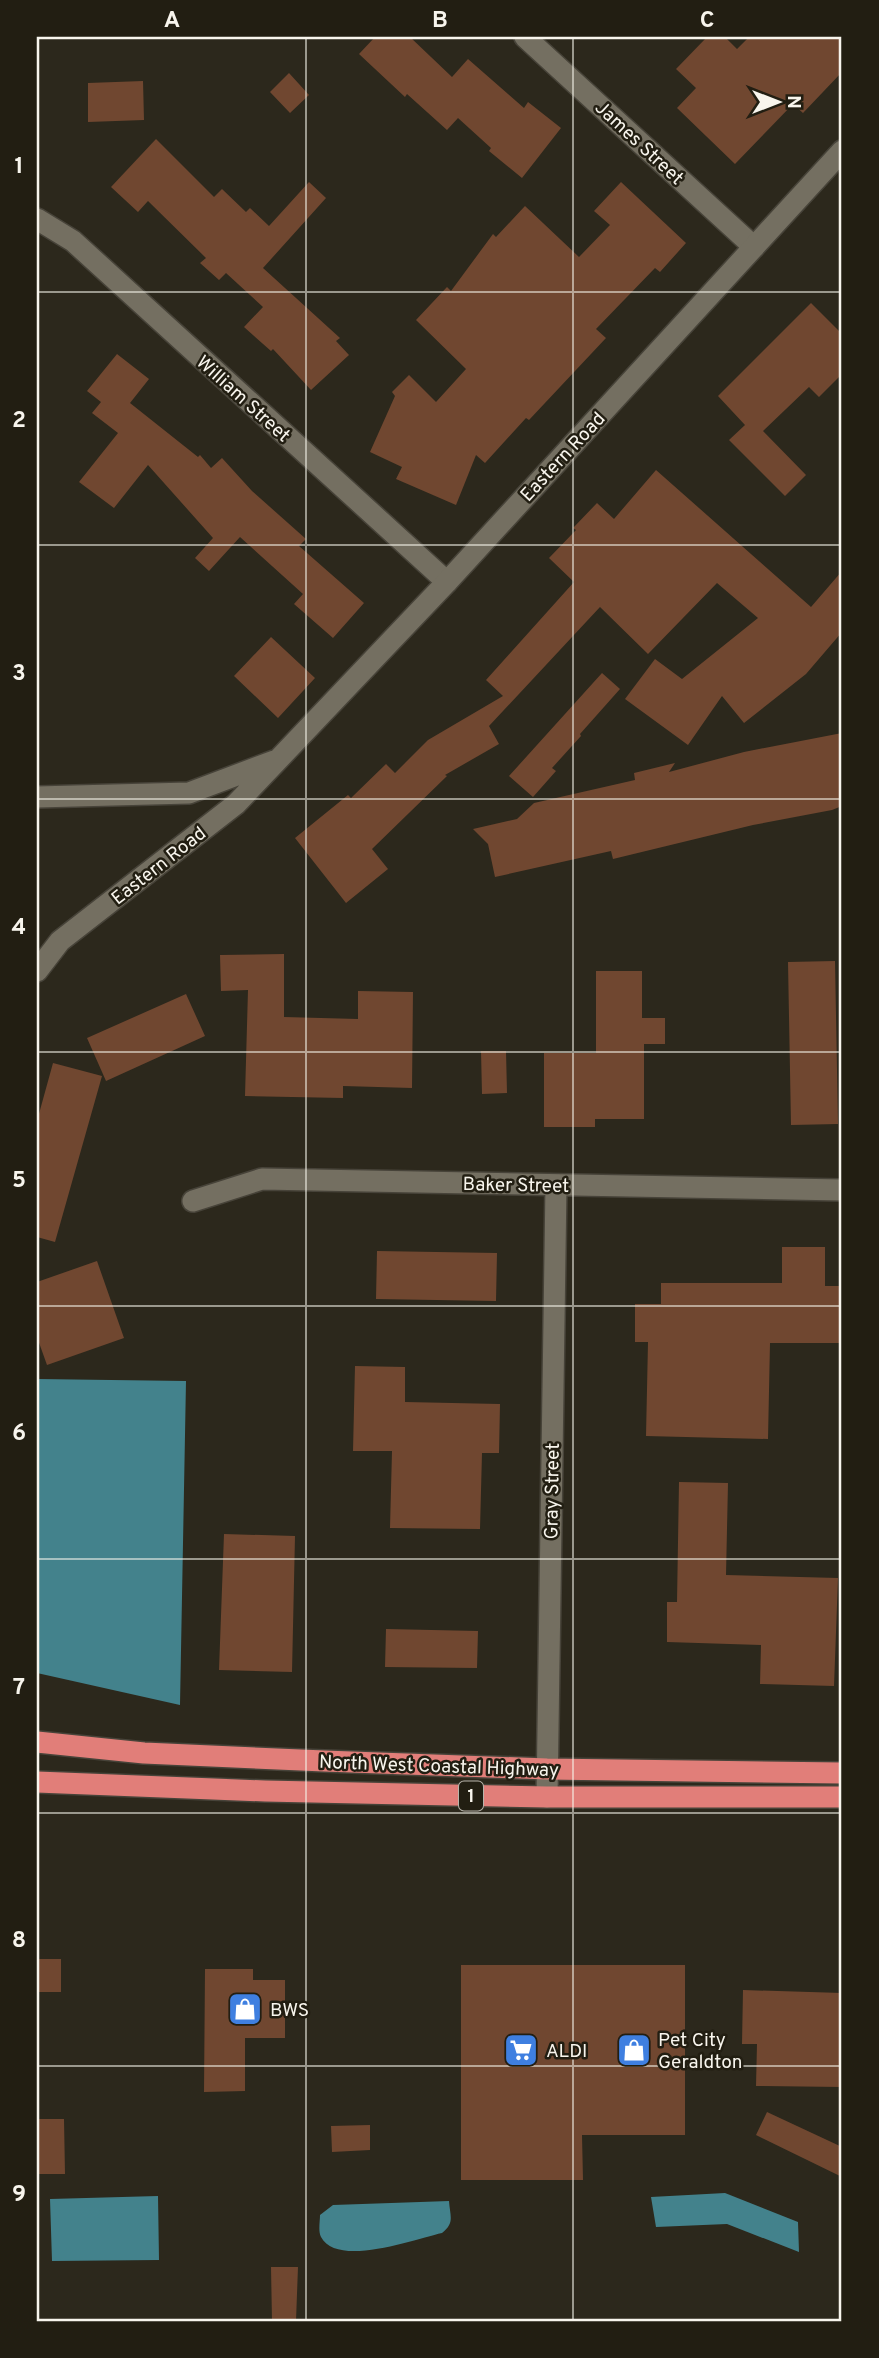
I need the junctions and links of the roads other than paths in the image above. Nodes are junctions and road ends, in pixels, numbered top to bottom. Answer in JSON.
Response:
{"nodes":[{"id":1,"x":525,"y":37,"type":"edge"},
{"id":2,"x":842,"y":151,"type":"edge"},
{"id":3,"x":37,"y":219,"type":"edge"},
{"id":4,"x":754,"y":247,"type":"junction"},
{"id":5,"x":447,"y":582,"type":"junction"},
{"id":6,"x":280,"y":759,"type":"junction"},
{"id":7,"x":37,"y":797,"type":"edge"},
{"id":8,"x":37,"y":971,"type":"edge"},
{"id":9,"x":556,"y":1185,"type":"junction"},
{"id":10,"x":842,"y":1190,"type":"edge"},
{"id":11,"x":193,"y":1201,"type":"dead end"},
{"id":12,"x":37,"y":1742,"type":"edge"},
{"id":13,"x":547,"y":1769,"type":"junction"},
{"id":14,"x":842,"y":1773,"type":"edge"},
{"id":15,"x":37,"y":1782,"type":"edge"},
{"id":16,"x":547,"y":1797,"type":"junction"},
{"id":17,"x":842,"y":1797,"type":"edge"}],
"edges":[{"from":1,"to":4,"type":"street","name":"James Street"},
{"from":2,"to":4,"type":"street","name":"Eastern Road"},
{"from":3,"to":5,"type":"street","name":"William Street"},
{"from":4,"to":5,"type":"street","name":"Eastern Road"},
{"from":5,"to":6,"type":"street","name":"Eastern Road"},
{"from":6,"to":7,"type":"street","name":"Eastern Road"},
{"from":6,"to":8,"type":"street","name":"Eastern Road"},
{"from":9,"to":10,"type":"street","name":"Baker Street"},
{"from":9,"to":11,"type":"street","name":"Baker Street"},
{"from":9,"to":13,"type":"street","name":"Gray Street"},
{"from":12,"to":13,"type":"highway","name":"North West Coastal Highway","number":"1"},
{"from":13,"to":14,"type":"highway","name":"North West Coastal Highway","number":"1"},
{"from":13,"to":16,"type":"street","name":"Gray Street"},
{"from":15,"to":16,"type":"highway","name":"North West Coastal Highway","number":"1"},
{"from":16,"to":17,"type":"highway","name":"North West Coastal Highway","number":"1"}]}
